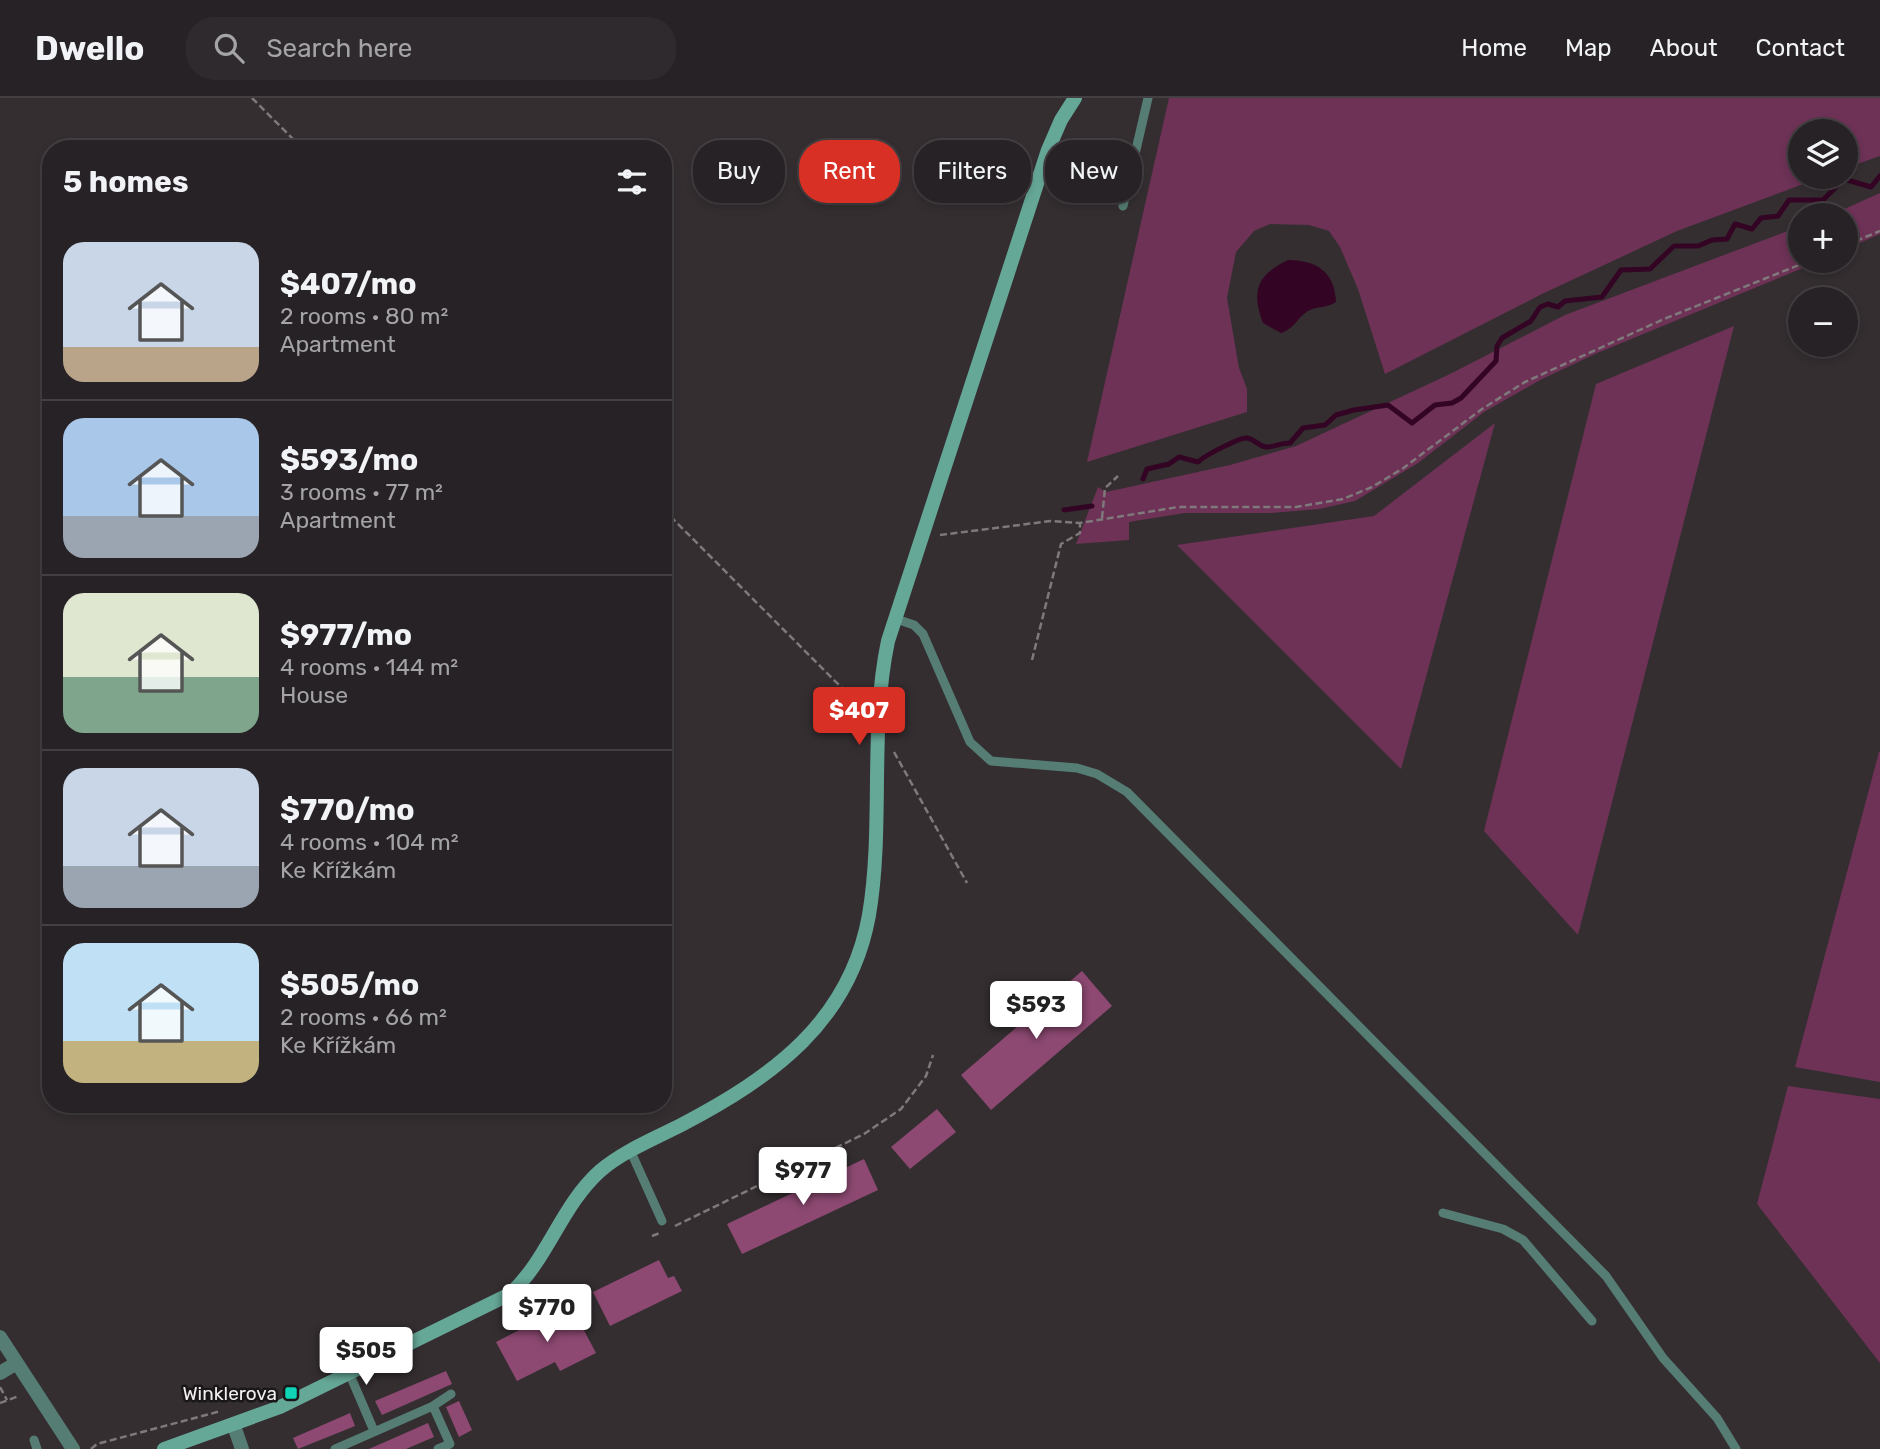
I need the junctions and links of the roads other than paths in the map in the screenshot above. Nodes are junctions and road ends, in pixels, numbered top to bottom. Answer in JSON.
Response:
{"nodes":[{"id":1,"x":1075,"y":98,"type":"edge"},
{"id":2,"x":1148,"y":98,"type":"edge"},
{"id":3,"x":1123,"y":206,"type":"dead end"},
{"id":4,"x":896,"y":619,"type":"junction"},
{"id":5,"x":631,"y":1152,"type":"junction"},
{"id":6,"x":1443,"y":1213,"type":"dead end"},
{"id":7,"x":664,"y":1225,"type":"road end"},
{"id":8,"x":1592,"y":1321,"type":"dead end"},
{"id":9,"x":0,"y":1337,"type":"edge"},
{"id":10,"x":15,"y":1364,"type":"junction"},
{"id":11,"x":0,"y":1373,"type":"edge"},
{"id":12,"x":350,"y":1376,"type":"junction"},
{"id":13,"x":451,"y":1394,"type":"dead end"},
{"id":14,"x":433,"y":1406,"type":"junction"},
{"id":15,"x":234,"y":1426,"type":"junction"},
{"id":16,"x":374,"y":1432,"type":"junction"},
{"id":17,"x":74,"y":1449,"type":"edge"},
{"id":18,"x":164,"y":1449,"type":"edge"},
{"id":19,"x":242,"y":1449,"type":"edge"},
{"id":20,"x":335,"y":1449,"type":"edge"},
{"id":21,"x":438,"y":1449,"type":"edge"},
{"id":22,"x":1736,"y":1449,"type":"edge"}],
"edges":[{"from":1,"to":4,"type":"street"},
{"from":2,"to":3,"type":"lane"},
{"from":4,"to":5,"type":"street"},
{"from":4,"to":22,"type":"lane"},
{"from":5,"to":7,"type":"lane"},
{"from":5,"to":12,"type":"street"},
{"from":6,"to":8,"type":"lane"},
{"from":9,"to":10,"type":"street"},
{"from":10,"to":11,"type":"street"},
{"from":10,"to":17,"type":"street"},
{"from":12,"to":15,"type":"street"},
{"from":12,"to":16,"type":"lane"},
{"from":13,"to":14,"type":"lane"},
{"from":14,"to":16,"type":"lane"},
{"from":14,"to":21,"type":"lane"},
{"from":15,"to":18,"type":"street"},
{"from":15,"to":19,"type":"street"},
{"from":16,"to":20,"type":"lane"}]}
